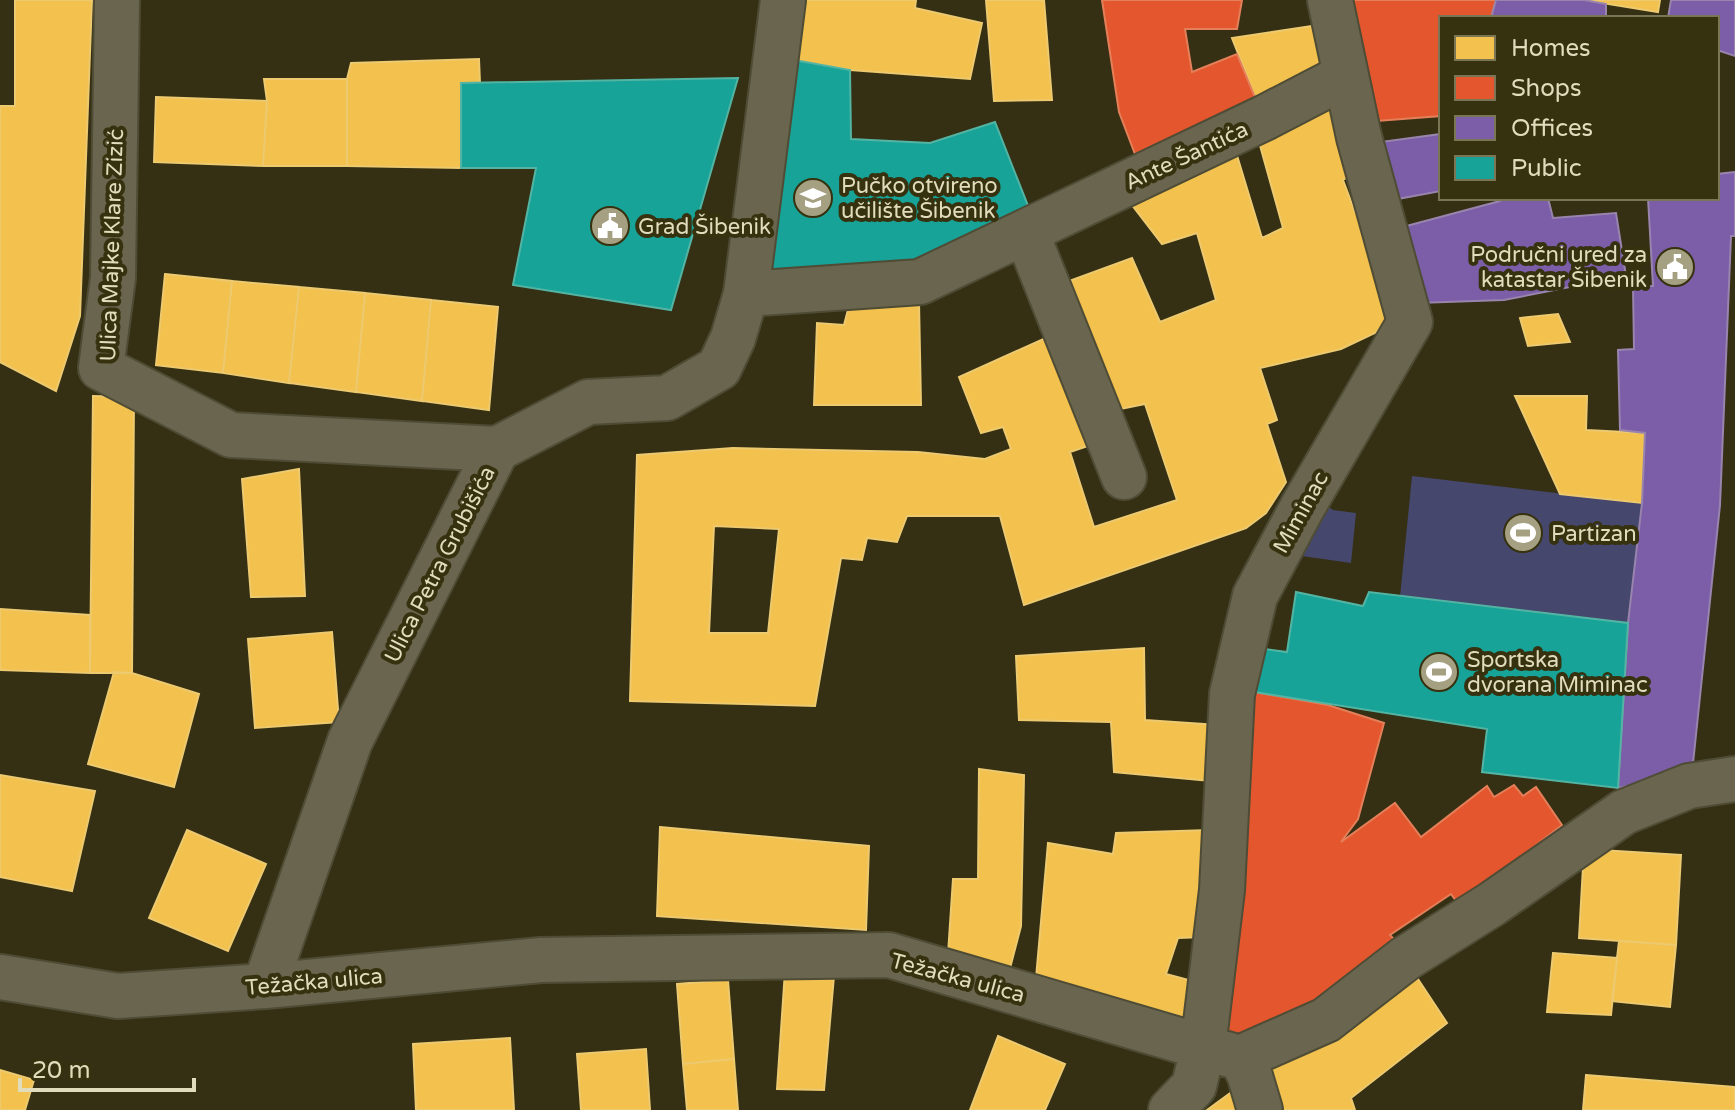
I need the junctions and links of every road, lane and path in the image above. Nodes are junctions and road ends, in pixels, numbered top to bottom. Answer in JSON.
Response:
{"nodes":[{"id":1,"x":117,"y":0,"type":"edge"},
{"id":2,"x":783,"y":0,"type":"edge"},
{"id":3,"x":1330,"y":0,"type":"edge"},
{"id":4,"x":1345,"y":76,"type":"junction"},
{"id":5,"x":1026,"y":232,"type":"junction"},
{"id":6,"x":746,"y":294,"type":"junction"},
{"id":7,"x":497,"y":449,"type":"junction"},
{"id":8,"x":1124,"y":477,"type":"dead end"},
{"id":9,"x":1735,"y":779,"type":"edge"},
{"id":10,"x":0,"y":977,"type":"edge"},
{"id":11,"x":265,"y":986,"type":"junction"},
{"id":12,"x":1222,"y":1053,"type":"junction"},
{"id":13,"x":1171,"y":1110,"type":"edge"},
{"id":14,"x":1260,"y":1110,"type":"edge"}],
"edges":[{"from":1,"to":7,"type":"street","name":"Ulica Majke Klare Zizić"},
{"from":2,"to":6,"type":"street","name":"Ulica Petra Grubišića"},
{"from":3,"to":4,"type":"street","name":"Miminac"},
{"from":4,"to":5,"type":"street","name":"Ante Šantića"},
{"from":4,"to":12,"type":"street","name":"Miminac"},
{"from":5,"to":6,"type":"street","name":"Ante Šantića"},
{"from":5,"to":8,"type":"street"},
{"from":6,"to":7,"type":"street","name":"Ulica Petra Grubišića"},
{"from":7,"to":11,"type":"street","name":"Ulica Petra Grubišića"},
{"from":9,"to":12,"type":"street"},
{"from":10,"to":11,"type":"street","name":"Težačka ulica"},
{"from":11,"to":12,"type":"street","name":"Težačka ulica"},
{"from":12,"to":13,"type":"street"},
{"from":12,"to":14,"type":"street","name":"Miminac"}]}
